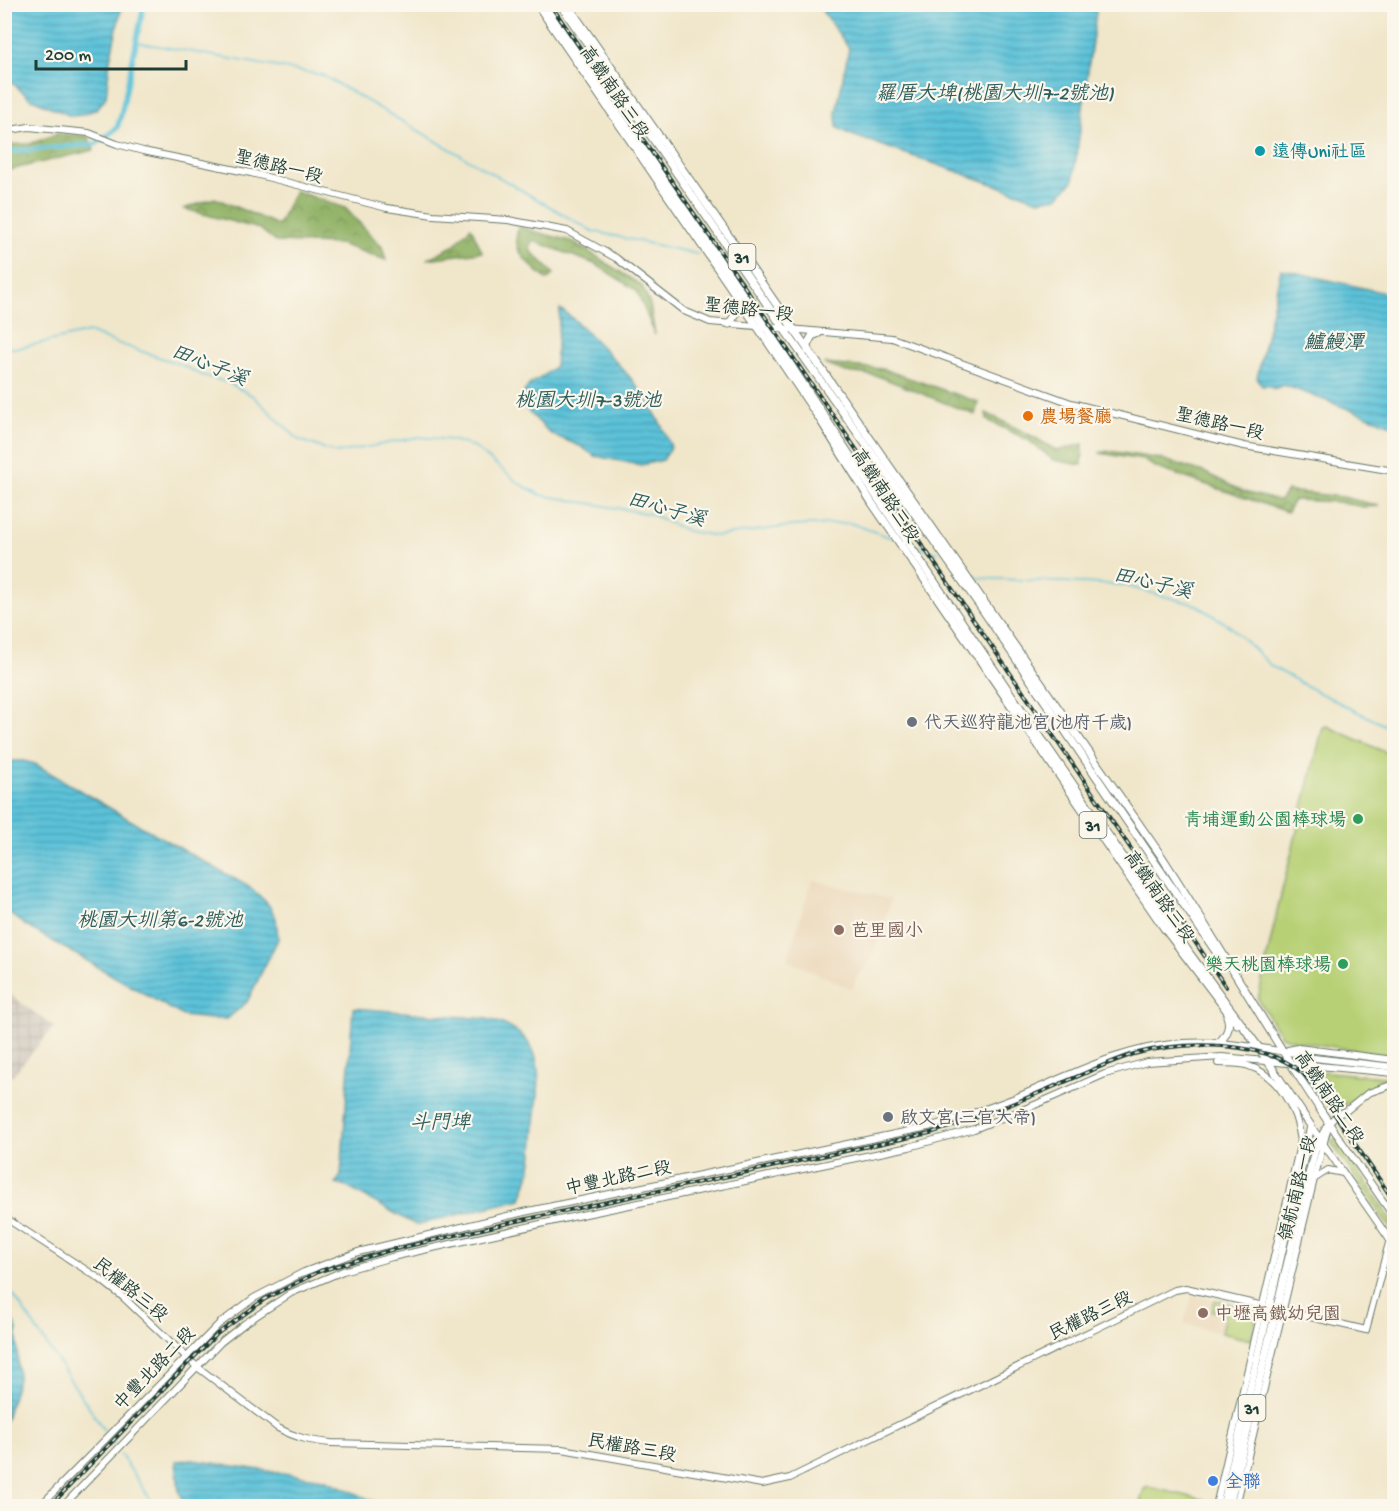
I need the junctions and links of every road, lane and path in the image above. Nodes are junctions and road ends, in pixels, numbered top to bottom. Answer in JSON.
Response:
{"nodes":[{"id":1,"x":537,"y":4,"type":"edge"},
{"id":2,"x":543,"y":4,"type":"edge"},
{"id":3,"x":560,"y":4,"type":"edge"},
{"id":4,"x":567,"y":4,"type":"edge"},
{"id":5,"x":4,"y":131,"type":"edge"},
{"id":6,"x":666,"y":149,"type":"junction"},
{"id":7,"x":677,"y":176,"type":"junction"},
{"id":8,"x":764,"y":300,"type":"junction"},
{"id":9,"x":739,"y":302,"type":"junction"},
{"id":10,"x":755,"y":312,"type":"junction"},
{"id":11,"x":729,"y":324,"type":"junction"},
{"id":12,"x":757,"y":326,"type":"junction"},
{"id":13,"x":766,"y":327,"type":"junction"},
{"id":14,"x":784,"y":329,"type":"junction"},
{"id":15,"x":793,"y":330,"type":"junction"},
{"id":16,"x":819,"y":333,"type":"junction"},
{"id":17,"x":792,"y":339,"type":"junction"},
{"id":18,"x":780,"y":350,"type":"junction"},
{"id":19,"x":809,"y":353,"type":"junction"},
{"id":20,"x":1395,"y":471,"type":"edge"},
{"id":21,"x":875,"y":500,"type":"junction"},
{"id":22,"x":915,"y":507,"type":"junction"},
{"id":23,"x":939,"y":594,"type":"junction"},
{"id":24,"x":982,"y":604,"type":"junction"},
{"id":25,"x":1105,"y":777,"type":"junction"},
{"id":26,"x":1086,"y":803,"type":"junction"},
{"id":27,"x":1119,"y":808,"type":"junction"},
{"id":28,"x":1095,"y":828,"type":"junction"},
{"id":29,"x":1212,"y":990,"type":"junction"},
{"id":30,"x":1218,"y":1001,"type":"junction"},
{"id":31,"x":1254,"y":1007,"type":"junction"},
{"id":32,"x":1238,"y":1018,"type":"junction"},
{"id":33,"x":1219,"y":1043,"type":"junction"},
{"id":34,"x":1260,"y":1048,"type":"junction"},
{"id":35,"x":1282,"y":1051,"type":"junction"},
{"id":36,"x":1395,"y":1060,"type":"edge"},
{"id":37,"x":1267,"y":1061,"type":"junction"},
{"id":38,"x":1218,"y":1062,"type":"dead end"},
{"id":39,"x":1289,"y":1063,"type":"junction"},
{"id":40,"x":1395,"y":1067,"type":"edge"},
{"id":41,"x":1395,"y":1073,"type":"edge"},
{"id":42,"x":1395,"y":1084,"type":"edge"},
{"id":43,"x":1329,"y":1123,"type":"junction"},
{"id":44,"x":1311,"y":1126,"type":"junction"},
{"id":45,"x":1322,"y":1141,"type":"junction"},
{"id":46,"x":1306,"y":1150,"type":"junction"},
{"id":47,"x":1293,"y":1174,"type":"junction"},
{"id":48,"x":1346,"y":1176,"type":"junction"},
{"id":49,"x":1314,"y":1179,"type":"junction"},
{"id":50,"x":4,"y":1217,"type":"edge"},
{"id":51,"x":1395,"y":1217,"type":"edge"},
{"id":52,"x":1392,"y":1237,"type":"edge"},
{"id":53,"x":1395,"y":1246,"type":"edge"},
{"id":54,"x":1272,"y":1308,"type":"junction"},
{"id":55,"x":187,"y":1356,"type":"junction"},
{"id":56,"x":196,"y":1366,"type":"junction"},
{"id":57,"x":40,"y":1506,"type":"edge"},
{"id":58,"x":63,"y":1506,"type":"edge"},
{"id":59,"x":1216,"y":1506,"type":"edge"},
{"id":60,"x":1223,"y":1506,"type":"edge"},
{"id":61,"x":1229,"y":1506,"type":"edge"},
{"id":62,"x":1236,"y":1506,"type":"edge"}],
"edges":[{"from":1,"to":9,"type":"main road","name":"高鐵南路三段","number":"31"},
{"from":2,"to":10,"type":"main road","name":"高鐵南路三段","number":"31"},
{"from":3,"to":7,"type":"main road","name":"高鐵南路三段","number":"31"},
{"from":4,"to":6,"type":"main road","name":"高鐵南路三段","number":"31"},
{"from":5,"to":11,"type":"street","name":"聖德路一段"},
{"from":6,"to":7,"type":"main road"},
{"from":6,"to":15,"type":"main road","name":"高鐵南路三段","number":"31"},
{"from":7,"to":8,"type":"main road","name":"高鐵南路三段","number":"31"},
{"from":8,"to":10,"type":"main road"},
{"from":8,"to":14,"type":"main road","name":"高鐵南路三段","number":"31"},
{"from":9,"to":11,"type":"main road"},
{"from":9,"to":12,"type":"main road","name":"高鐵南路三段","number":"31"},
{"from":10,"to":13,"type":"main road","name":"高鐵南路三段","number":"31"},
{"from":11,"to":12,"type":"street","name":"聖德路一段"},
{"from":12,"to":13,"type":"street","name":"聖德路一段"},
{"from":12,"to":21,"type":"main road","name":"高鐵南路三段","number":"31"},
{"from":13,"to":14,"type":"street","name":"聖德路一段"},
{"from":13,"to":18,"type":"main road","name":"高鐵南路三段","number":"31"},
{"from":14,"to":15,"type":"street","name":"聖德路一段"},
{"from":14,"to":17,"type":"main road","name":"高鐵南路三段","number":"31"},
{"from":15,"to":16,"type":"street","name":"聖德路一段"},
{"from":15,"to":19,"type":"main road","name":"高鐵南路三段","number":"31"},
{"from":16,"to":19,"type":"main road"},
{"from":16,"to":20,"type":"street","name":"聖德路一段"},
{"from":17,"to":18,"type":"main road"},
{"from":17,"to":22,"type":"main road","name":"高鐵南路三段","number":"31"},
{"from":18,"to":21,"type":"main road","name":"高鐵南路三段","number":"31"},
{"from":19,"to":22,"type":"main road","name":"高鐵南路三段","number":"31"},
{"from":21,"to":23,"type":"main road","name":"高鐵南路三段","number":"31"},
{"from":22,"to":24,"type":"main road","name":"高鐵南路三段","number":"31"},
{"from":23,"to":26,"type":"main road","name":"高鐵南路三段","number":"31"},
{"from":23,"to":28,"type":"main road","name":"高鐵南路三段","number":"31"},
{"from":24,"to":25,"type":"main road","name":"高鐵南路三段","number":"31"},
{"from":24,"to":27,"type":"main road","name":"高鐵南路三段","number":"31"},
{"from":25,"to":27,"type":"main road"},
{"from":25,"to":31,"type":"main road","name":"高鐵南路三段","number":"31"},
{"from":26,"to":28,"type":"main road"},
{"from":26,"to":32,"type":"main road","name":"高鐵南路三段","number":"31"},
{"from":27,"to":31,"type":"main road","name":"高鐵南路三段","number":"31"},
{"from":28,"to":29,"type":"main road","name":"高鐵南路三段","number":"31"},
{"from":29,"to":30,"type":"main road","name":"高鐵南路三段","number":"31"},
{"from":29,"to":32,"type":"main road"},
{"from":30,"to":33,"type":"main road"},
{"from":30,"to":34,"type":"main road","name":"高鐵南路三段","number":"31"},
{"from":31,"to":35,"type":"main road","name":"高鐵南路三段","number":"31"},
{"from":32,"to":34,"type":"main road","name":"高鐵南路三段","number":"31"},
{"from":33,"to":34,"type":"street","name":"中豐北路二段"},
{"from":33,"to":55,"type":"street","name":"中豐北路二段"},
{"from":34,"to":35,"type":"street","name":"中豐北路二段"},
{"from":34,"to":37,"type":"main road","name":"高鐵南路二段","number":"31"},
{"from":35,"to":36,"type":"street"},
{"from":35,"to":39,"type":"main road","name":"高鐵南路二段","number":"31"},
{"from":35,"to":40,"type":"street"},
{"from":37,"to":39,"type":"street","name":"中豐北路二段"},
{"from":37,"to":44,"type":"main road","name":"高鐵南路二段","number":"31"},
{"from":37,"to":56,"type":"street","name":"中豐北路二段"},
{"from":38,"to":47,"type":"street","name":"高鐵南路二段"},
{"from":39,"to":41,"type":"street","name":"中豐北路二段"},
{"from":39,"to":43,"type":"main road","name":"高鐵南路二段","number":"31"},
{"from":42,"to":43,"type":"street"},
{"from":43,"to":45,"type":"main road","name":"領航南路一段","number":"31"},
{"from":43,"to":51,"type":"street","name":"高鐵南路二段"},
{"from":44,"to":45,"type":"street","name":"高鐵南路二段"},
{"from":44,"to":46,"type":"main road","number":"31"},
{"from":45,"to":48,"type":"street","name":"高鐵南路二段"},
{"from":45,"to":49,"type":"street","name":"領航南路一段","number":"31"},
{"from":45,"to":54,"type":"main road","name":"領航南路一段","number":"31"},
{"from":46,"to":47,"type":"street","number":"31"},
{"from":46,"to":54,"type":"main road","name":"領航南路一段","number":"31"},
{"from":47,"to":54,"type":"street","name":"領航南路一段","number":"31"},
{"from":48,"to":49,"type":"street"},
{"from":48,"to":52,"type":"street","name":"高鐵南路二段"},
{"from":49,"to":54,"type":"street","name":"領航南路一段","number":"31"},
{"from":50,"to":55,"type":"street","name":"民權路三段"},
{"from":52,"to":53,"type":"street","name":"高鐵南路二段"},
{"from":52,"to":54,"type":"street","name":"民權路三段"},
{"from":54,"to":56,"type":"street","name":"民權路三段"},
{"from":54,"to":59,"type":"street","name":"領航南路一段","number":"31"},
{"from":54,"to":60,"type":"main road","name":"領航南路一段","number":"31"},
{"from":54,"to":61,"type":"main road","name":"領航南路一段","number":"31"},
{"from":54,"to":62,"type":"street","name":"領航南路一段","number":"31"},
{"from":55,"to":56,"type":"street","name":"民權路三段"},
{"from":55,"to":57,"type":"street","name":"中豐北路二段"},
{"from":56,"to":58,"type":"street","name":"中豐北路二段"}]}
